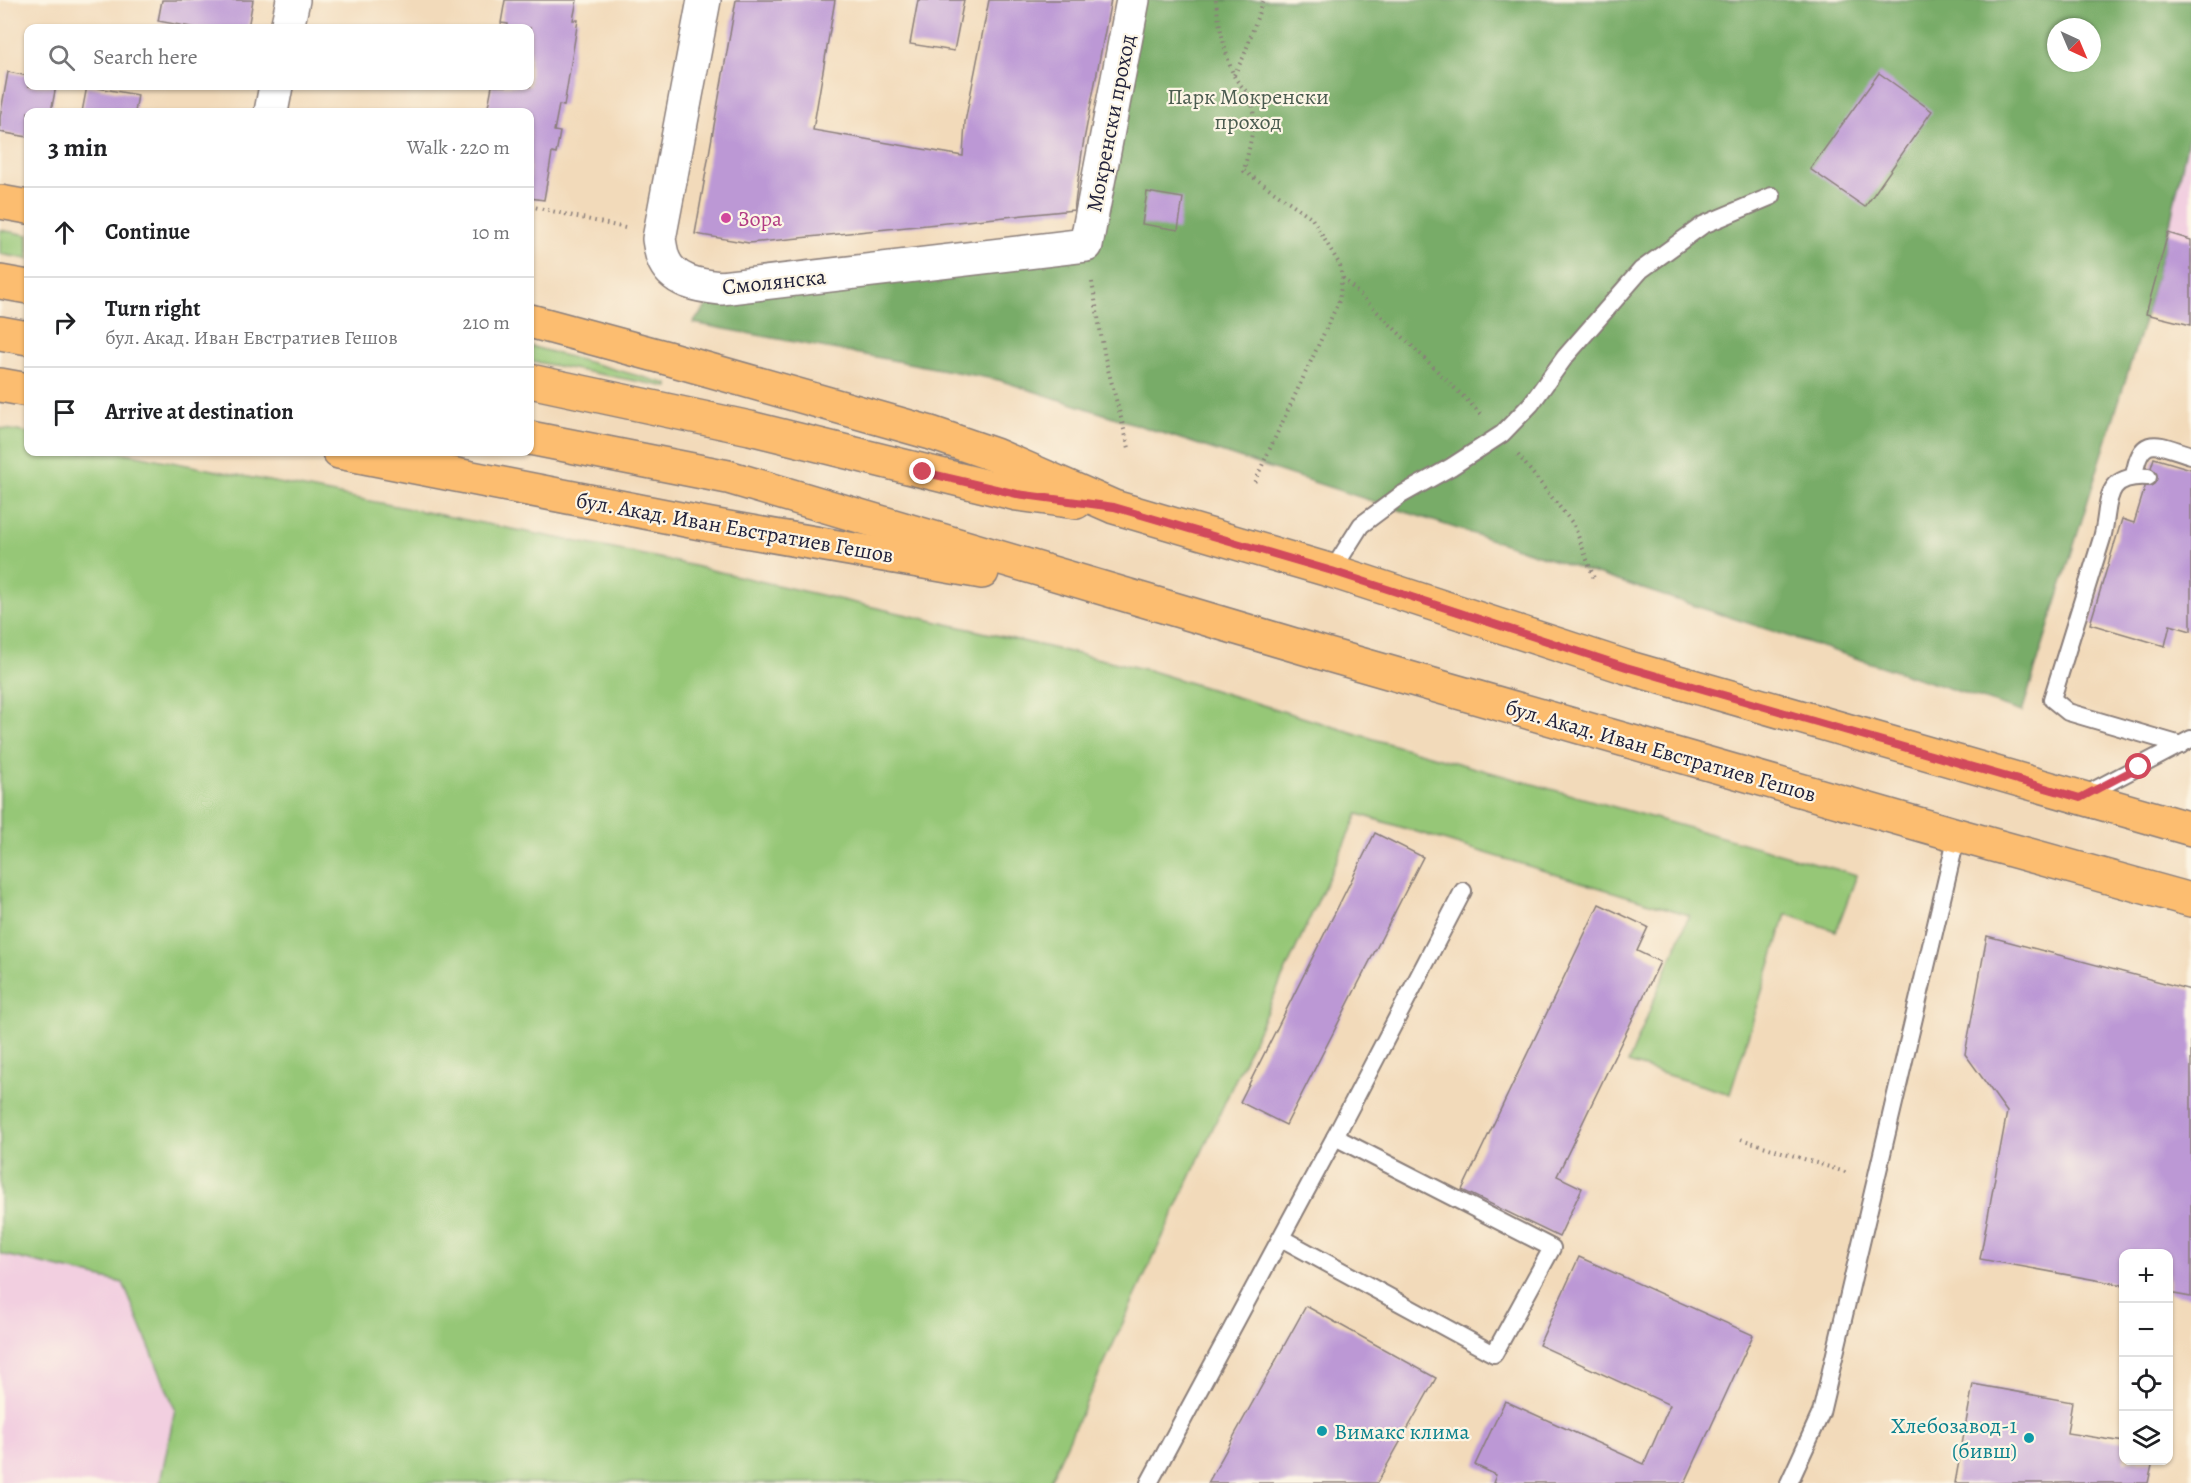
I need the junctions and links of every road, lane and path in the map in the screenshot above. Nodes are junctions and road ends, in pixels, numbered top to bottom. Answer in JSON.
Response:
{"nodes":[{"id":1,"x":293,"y":0,"type":"edge"},
{"id":2,"x":704,"y":0,"type":"edge"},
{"id":3,"x":1133,"y":0,"type":"edge"},
{"id":4,"x":1216,"y":0,"type":"edge"},
{"id":5,"x":1263,"y":0,"type":"edge"},
{"id":6,"x":288,"y":24,"type":"edge"},
{"id":7,"x":1234,"y":76,"type":"junction"},
{"id":8,"x":275,"y":90,"type":"edge"},
{"id":9,"x":272,"y":108,"type":"edge"},
{"id":10,"x":1772,"y":196,"type":"dead end"},
{"id":11,"x":0,"y":202,"type":"edge"},
{"id":12,"x":24,"y":206,"type":"edge"},
{"id":13,"x":534,"y":207,"type":"edge"},
{"id":14,"x":631,"y":230,"type":"dead end"},
{"id":15,"x":1086,"y":245,"type":"junction"},
{"id":16,"x":0,"y":282,"type":"edge"},
{"id":17,"x":24,"y":286,"type":"edge"},
{"id":18,"x":534,"y":322,"type":"edge"},
{"id":19,"x":0,"y":333,"type":"edge"},
{"id":20,"x":24,"y":337,"type":"edge"},
{"id":21,"x":534,"y":382,"type":"edge"},
{"id":22,"x":0,"y":384,"type":"edge"},
{"id":23,"x":24,"y":389,"type":"edge"},
{"id":24,"x":534,"y":439,"type":"edge"},
{"id":25,"x":1129,"y":448,"type":"dead end"},
{"id":26,"x":2191,"y":455,"type":"edge"},
{"id":27,"x":359,"y":456,"type":"edge"},
{"id":28,"x":1252,"y":485,"type":"dead end"},
{"id":29,"x":1114,"y":507,"type":"junction"},
{"id":30,"x":1332,"y":571,"type":"junction"},
{"id":31,"x":1132,"y":597,"type":"junction"},
{"id":32,"x":2186,"y":742,"type":"edge"},
{"id":33,"x":2080,"y":798,"type":"junction"},
{"id":34,"x":2191,"y":829,"type":"edge"},
{"id":35,"x":1957,"y":835,"type":"junction"},
{"id":36,"x":1463,"y":891,"type":"dead end"},
{"id":37,"x":2191,"y":900,"type":"edge"},
{"id":38,"x":1335,"y":1137,"type":"junction"},
{"id":39,"x":1741,"y":1139,"type":"dead end"},
{"id":40,"x":1875,"y":1182,"type":"junction"},
{"id":41,"x":1281,"y":1238,"type":"junction"},
{"id":42,"x":1149,"y":1483,"type":"edge"},
{"id":43,"x":1789,"y":1483,"type":"edge"}],
"edges":[{"from":1,"to":6,"type":"street"},
{"from":2,"to":15,"type":"street","name":"Смолянска"},
{"from":3,"to":15,"type":"street","name":"Мокренски проход"},
{"from":4,"to":7,"type":"path"},
{"from":5,"to":7,"type":"path"},
{"from":7,"to":28,"type":"path"},
{"from":8,"to":9,"type":"street"},
{"from":10,"to":30,"type":"lane"},
{"from":11,"to":12,"type":"main road"},
{"from":13,"to":14,"type":"path"},
{"from":15,"to":25,"type":"path"},
{"from":16,"to":17,"type":"main road"},
{"from":18,"to":29,"type":"main road"},
{"from":19,"to":20,"type":"main road"},
{"from":21,"to":29,"type":"main road"},
{"from":22,"to":23,"type":"main road"},
{"from":24,"to":31,"type":"main road","name":"бул. Акад. Иван Евстратиев Гешов"},
{"from":26,"to":32,"type":"lane"},
{"from":27,"to":31,"type":"main road","name":"бул. Акад. Иван Евстратиев Гешов"},
{"from":29,"to":30,"type":"main road"},
{"from":30,"to":33,"type":"main road"},
{"from":31,"to":35,"type":"main road","name":"бул. Акад. Иван Евстратиев Гешов"},
{"from":32,"to":33,"type":"lane"},
{"from":33,"to":34,"type":"main road"},
{"from":35,"to":37,"type":"main road","name":"бул. Акад. Иван Евстратиев Гешов"},
{"from":35,"to":40,"type":"lane"},
{"from":36,"to":38,"type":"lane"},
{"from":38,"to":41,"type":"lane"},
{"from":38,"to":41,"type":"lane"},
{"from":39,"to":40,"type":"path"},
{"from":40,"to":43,"type":"lane"},
{"from":41,"to":42,"type":"lane"}]}
